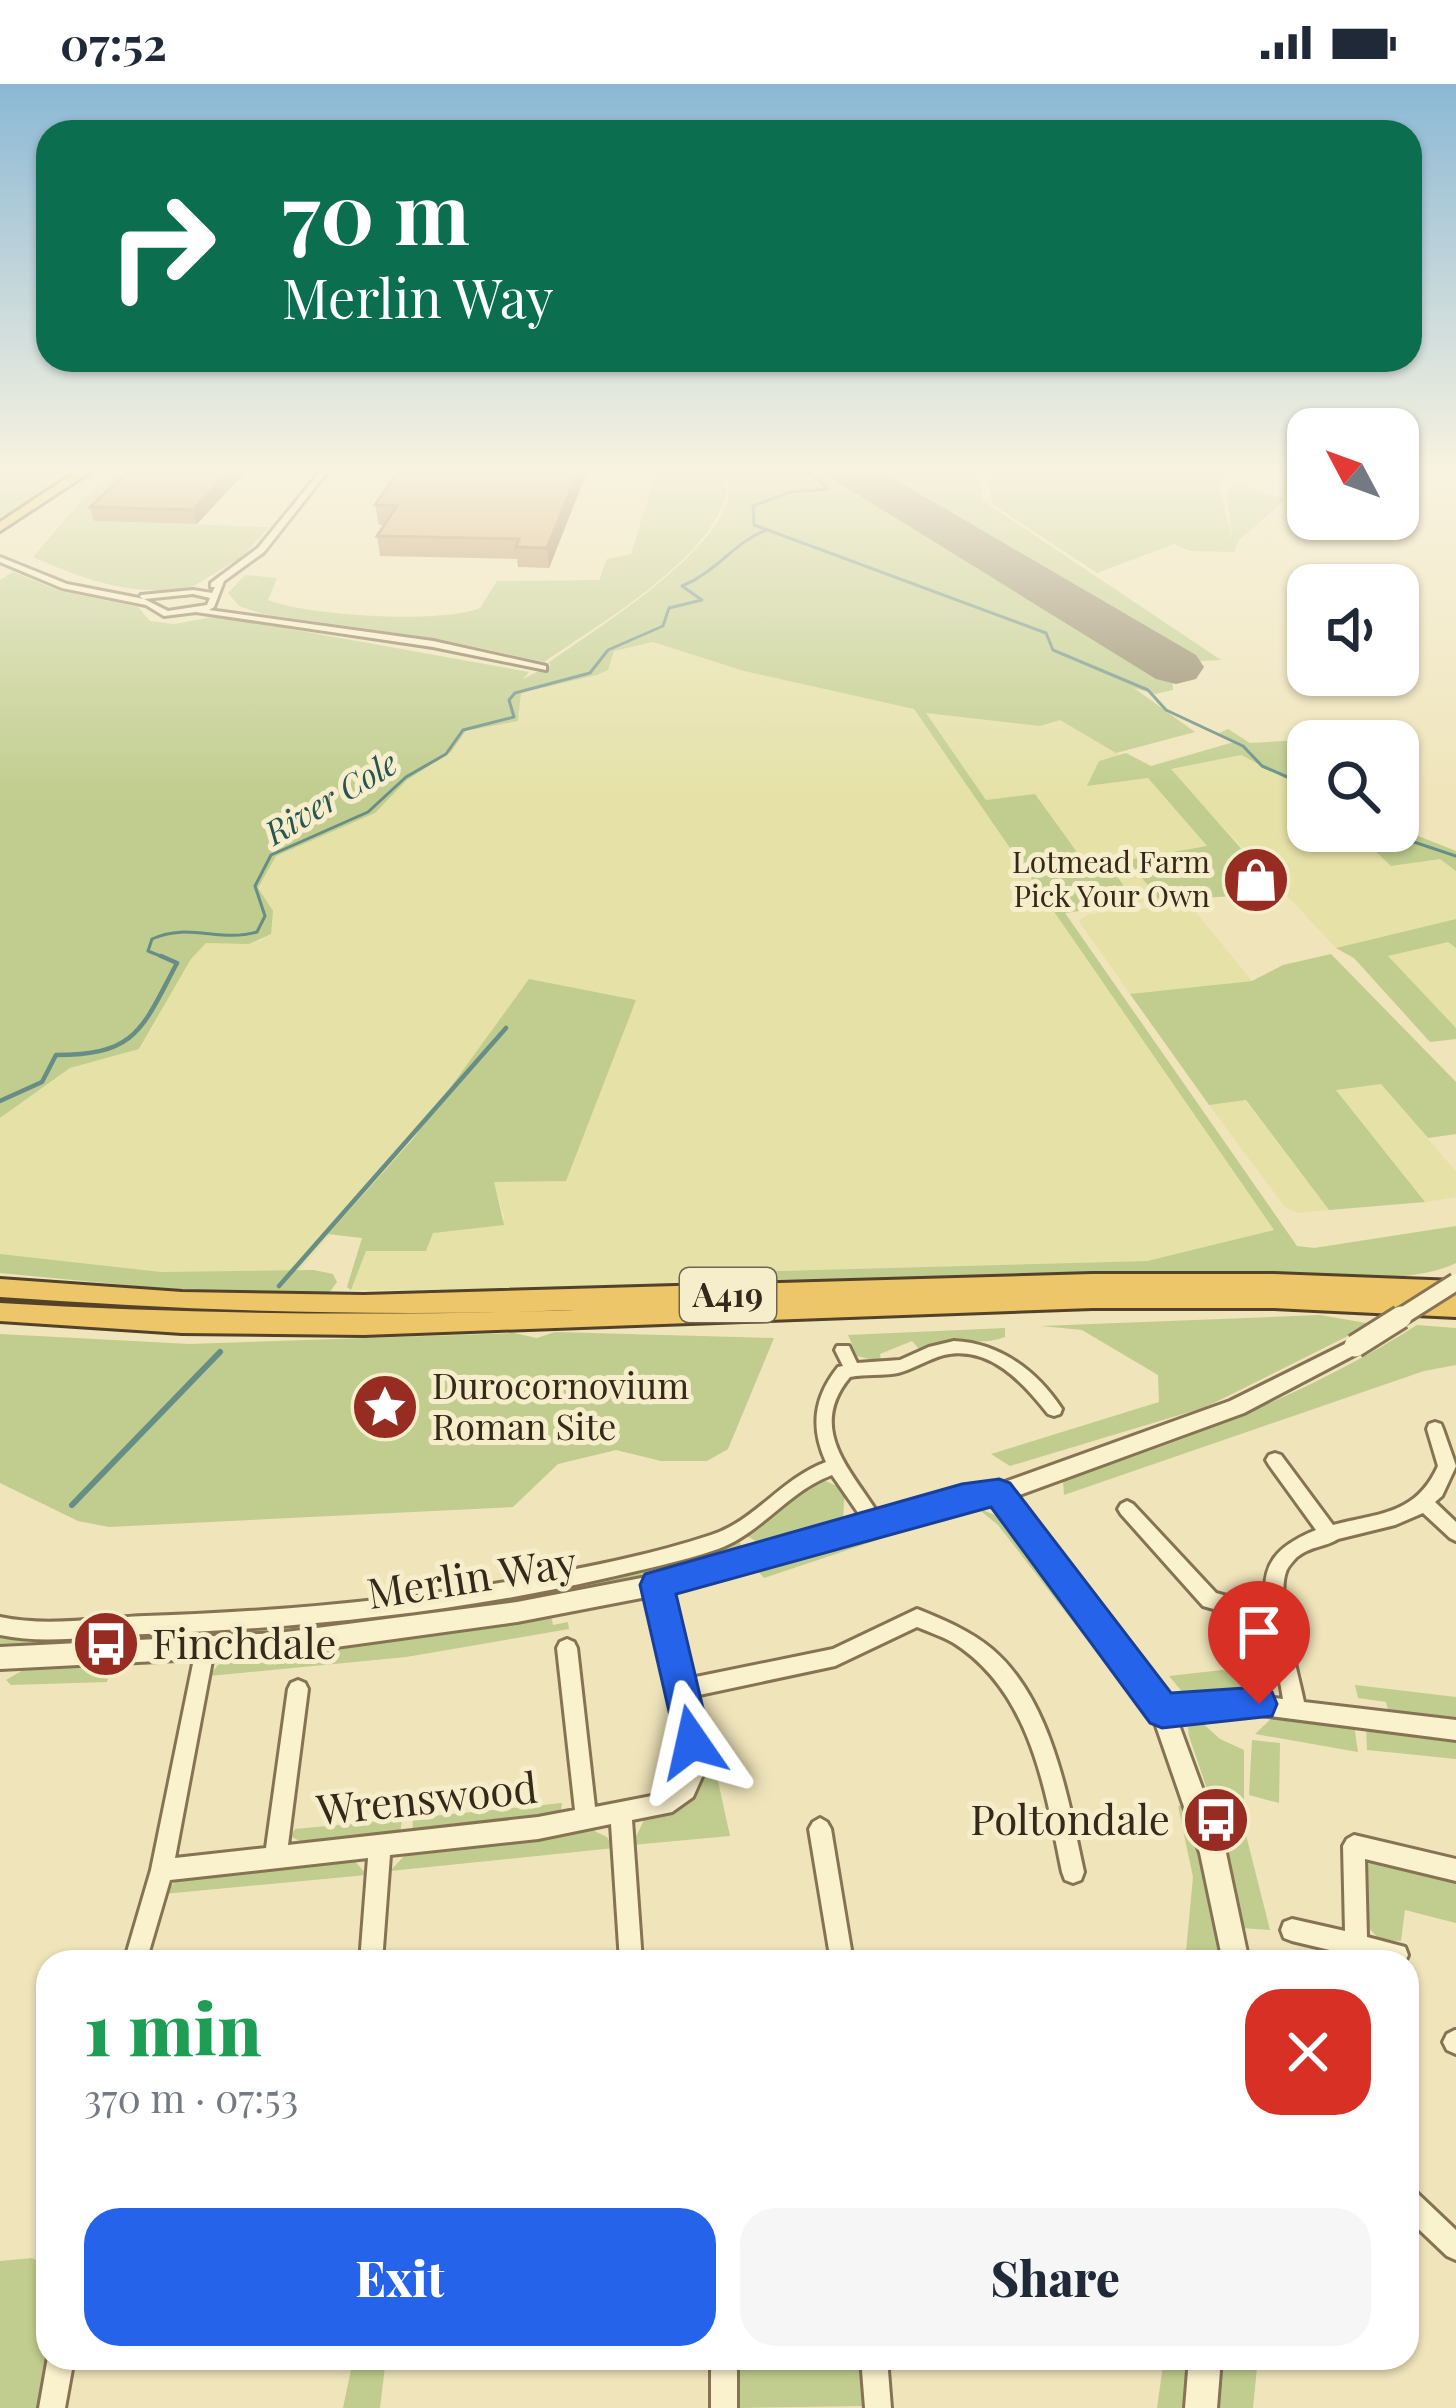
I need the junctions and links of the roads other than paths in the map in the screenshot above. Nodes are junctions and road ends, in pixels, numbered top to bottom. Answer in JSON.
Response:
{"nodes":[{"id":1,"x":53,"y":580,"type":"edge"},
{"id":2,"x":73,"y":580,"type":"edge"},
{"id":3,"x":220,"y":582,"type":"joint"},
{"id":4,"x":189,"y":592,"type":"junction"},
{"id":5,"x":167,"y":596,"type":"junction"},
{"id":6,"x":213,"y":600,"type":"junction"},
{"id":7,"x":200,"y":611,"type":"junction"},
{"id":8,"x":233,"y":613,"type":"junction"},
{"id":9,"x":160,"y":616,"type":"junction"},
{"id":10,"x":543,"y":668,"type":"dead end"},
{"id":11,"x":1456,"y":1286,"type":"edge"},
{"id":12,"x":0,"y":1288,"type":"edge"},
{"id":13,"x":1456,"y":1308,"type":"edge"},
{"id":14,"x":0,"y":1312,"type":"edge"},
{"id":15,"x":843,"y":1350,"type":"dead end"},
{"id":16,"x":852,"y":1369,"type":"junction"},
{"id":17,"x":1054,"y":1408,"type":"dead end"},
{"id":18,"x":1435,"y":1429,"type":"dead end"},
{"id":19,"x":1275,"y":1460,"type":"dead end"},
{"id":20,"x":836,"y":1466,"type":"junction"},
{"id":21,"x":999,"y":1492,"type":"junction"},
{"id":22,"x":1425,"y":1504,"type":"junction"},
{"id":23,"x":1127,"y":1509,"type":"dead end"},
{"id":24,"x":874,"y":1522,"type":"junction"},
{"id":25,"x":1456,"y":1532,"type":"edge"},
{"id":26,"x":1331,"y":1536,"type":"junction"},
{"id":27,"x":657,"y":1585,"type":"junction"},
{"id":28,"x":1277,"y":1619,"type":"junction"},
{"id":29,"x":0,"y":1625,"type":"edge"},
{"id":30,"x":567,"y":1648,"type":"dead end"},
{"id":31,"x":204,"y":1650,"type":"junction"},
{"id":32,"x":1,"y":1661,"type":"edge"},
{"id":33,"x":298,"y":1689,"type":"dead end"},
{"id":34,"x":682,"y":1690,"type":"junction"},
{"id":35,"x":1295,"y":1708,"type":"junction"},
{"id":36,"x":1162,"y":1711,"type":"junction"},
{"id":37,"x":1456,"y":1730,"type":"edge"},
{"id":38,"x":621,"y":1815,"type":"junction"},
{"id":39,"x":586,"y":1819,"type":"junction"},
{"id":40,"x":820,"y":1829,"type":"dead end"},
{"id":41,"x":380,"y":1845,"type":"junction"},
{"id":42,"x":277,"y":1856,"type":"junction"},
{"id":43,"x":162,"y":1870,"type":"junction"},
{"id":44,"x":1456,"y":1870,"type":"edge"},
{"id":45,"x":1073,"y":1872,"type":"dead end"},
{"id":46,"x":1292,"y":1930,"type":"dead end"},
{"id":47,"x":1356,"y":1945,"type":"junction"},
{"id":48,"x":139,"y":1950,"type":"edge"},
{"id":49,"x":372,"y":1950,"type":"edge"},
{"id":50,"x":630,"y":1950,"type":"edge"},
{"id":51,"x":840,"y":1950,"type":"edge"},
{"id":52,"x":1233,"y":1950,"type":"edge"},
{"id":53,"x":1376,"y":1950,"type":"edge"},
{"id":54,"x":1419,"y":2212,"type":"edge"},
{"id":55,"x":1456,"y":2247,"type":"edge"},
{"id":56,"x":59,"y":2370,"type":"edge"},
{"id":57,"x":724,"y":2370,"type":"edge"},
{"id":58,"x":875,"y":2370,"type":"edge"},
{"id":59,"x":1204,"y":2370,"type":"edge"},
{"id":60,"x":52,"y":2408,"type":"edge"},
{"id":61,"x":724,"y":2408,"type":"edge"},
{"id":62,"x":878,"y":2408,"type":"edge"},
{"id":63,"x":1201,"y":2408,"type":"edge"}],
"edges":[{"from":1,"to":9,"type":"street"},
{"from":2,"to":5,"type":"street"},
{"from":3,"to":4,"type":"street"},
{"from":3,"to":6,"type":"street"},
{"from":4,"to":5,"type":"street"},
{"from":4,"to":6,"type":"street"},
{"from":5,"to":9,"type":"street"},
{"from":6,"to":7,"type":"street"},
{"from":6,"to":8,"type":"street"},
{"from":7,"to":8,"type":"street"},
{"from":7,"to":9,"type":"street"},
{"from":8,"to":10,"type":"street"},
{"from":11,"to":12,"type":"highway","number":"A419"},
{"from":11,"to":21,"type":"street","name":"Merlin Way","bridge":true},
{"from":13,"to":14,"type":"highway","number":"A419"},
{"from":15,"to":16,"type":"street"},
{"from":16,"to":17,"type":"street"},
{"from":16,"to":20,"type":"street"},
{"from":18,"to":22,"type":"street"},
{"from":19,"to":26,"type":"street"},
{"from":20,"to":24,"type":"street"},
{"from":20,"to":29,"type":"street","name":"Merlin Way"},
{"from":21,"to":24,"type":"street","name":"Merlin Way"},
{"from":21,"to":36,"type":"street"},
{"from":22,"to":25,"type":"street"},
{"from":22,"to":26,"type":"street"},
{"from":23,"to":28,"type":"street"},
{"from":24,"to":27,"type":"street","name":"Merlin Way"},
{"from":26,"to":28,"type":"street"},
{"from":27,"to":31,"type":"street","name":"Merlin Way"},
{"from":27,"to":34,"type":"street","name":"Wrenswood"},
{"from":28,"to":35,"type":"street"},
{"from":30,"to":39,"type":"street","name":"Wrenswood"},
{"from":31,"to":32,"type":"street","name":"Merlin Way"},
{"from":31,"to":43,"type":"street"},
{"from":33,"to":42,"type":"street","name":"Wrenswood"},
{"from":34,"to":38,"type":"street","name":"Wrenswood"},
{"from":34,"to":45,"type":"street"},
{"from":35,"to":36,"type":"street"},
{"from":35,"to":37,"type":"street"},
{"from":36,"to":52,"type":"street"},
{"from":38,"to":39,"type":"street","name":"Wrenswood"},
{"from":38,"to":50,"type":"street"},
{"from":39,"to":41,"type":"street","name":"Wrenswood"},
{"from":40,"to":51,"type":"street"},
{"from":41,"to":42,"type":"street","name":"Wrenswood"},
{"from":41,"to":49,"type":"street"},
{"from":42,"to":43,"type":"street","name":"Wrenswood"},
{"from":43,"to":48,"type":"street"},
{"from":44,"to":47,"type":"street"},
{"from":46,"to":47,"type":"street"},
{"from":47,"to":53,"type":"street"},
{"from":54,"to":55,"type":"street"},
{"from":56,"to":60,"type":"street"},
{"from":57,"to":61,"type":"street"},
{"from":58,"to":62,"type":"street"},
{"from":59,"to":63,"type":"street"}]}
